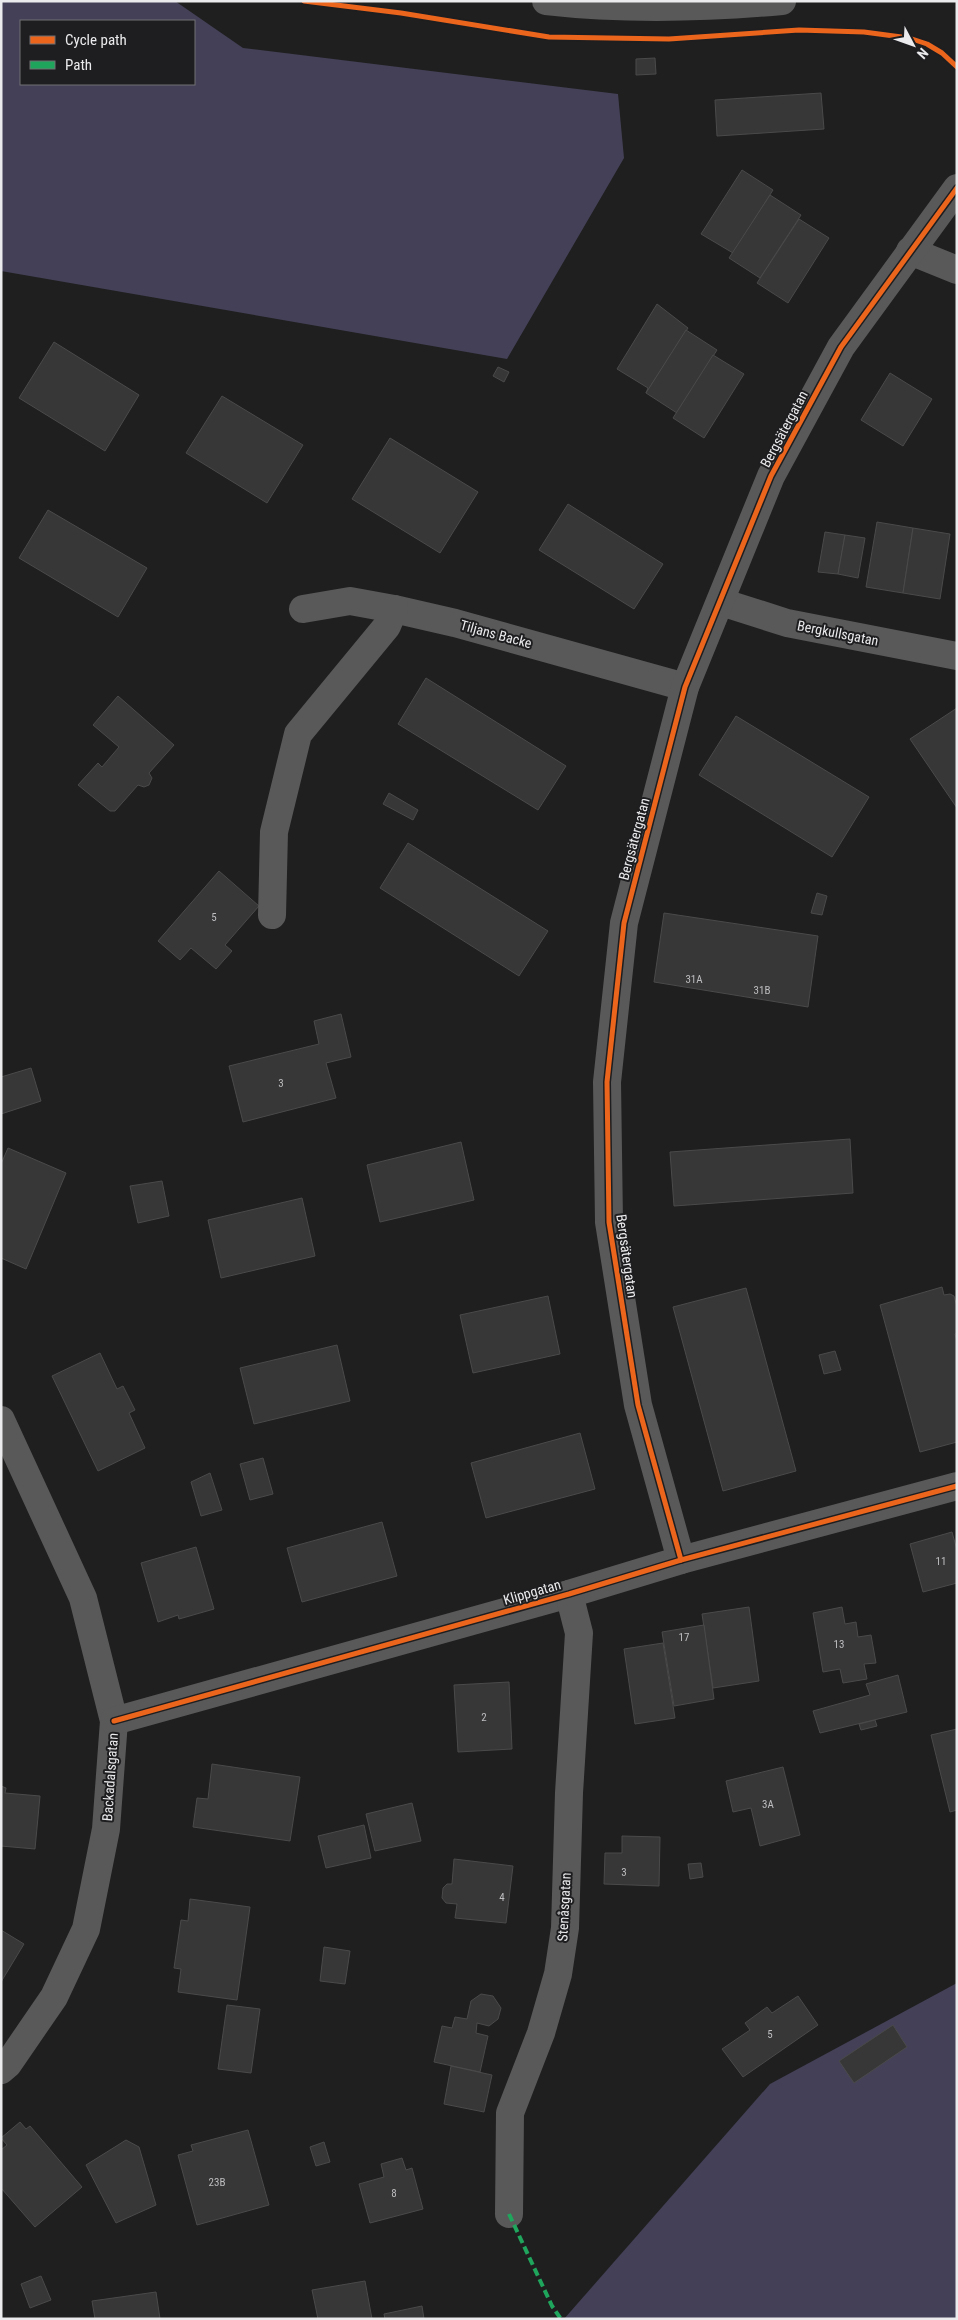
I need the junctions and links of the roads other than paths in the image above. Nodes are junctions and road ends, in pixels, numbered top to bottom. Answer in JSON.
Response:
{"nodes":[{"id":1,"x":546,"y":1,"type":"edge"},
{"id":2,"x":782,"y":1,"type":"edge"},
{"id":3,"x":957,"y":188,"type":"edge"},
{"id":4,"x":910,"y":251,"type":"junction"},
{"id":5,"x":957,"y":270,"type":"edge"},
{"id":6,"x":721,"y":602,"type":"junction"},
{"id":7,"x":303,"y":609,"type":"dead end"},
{"id":8,"x":394,"y":609,"type":"junction"},
{"id":9,"x":957,"y":656,"type":"edge"},
{"id":10,"x":685,"y":687,"type":"junction"},
{"id":11,"x":272,"y":915,"type":"dead end"},
{"id":12,"x":1,"y":1420,"type":"edge"},
{"id":13,"x":957,"y":1486,"type":"edge"},
{"id":14,"x":681,"y":1560,"type":"junction"},
{"id":15,"x":569,"y":1594,"type":"junction"},
{"id":16,"x":114,"y":1721,"type":"junction"},
{"id":17,"x":1,"y":2070,"type":"edge"},
{"id":18,"x":509,"y":2214,"type":"dead end"}],
"edges":[{"from":1,"to":2,"type":"street"},
{"from":3,"to":4,"type":"street","name":"Bergsätergatan"},
{"from":4,"to":5,"type":"street"},
{"from":4,"to":6,"type":"street","name":"Bergsätergatan"},
{"from":6,"to":9,"type":"street","name":"Bergkullsgatan"},
{"from":6,"to":10,"type":"street","name":"Bergsätergatan"},
{"from":7,"to":8,"type":"street","name":"Tiljans Backe"},
{"from":8,"to":10,"type":"street","name":"Tiljans Backe"},
{"from":8,"to":11,"type":"street"},
{"from":10,"to":14,"type":"street","name":"Bergsätergatan"},
{"from":12,"to":16,"type":"street","name":"Backadalsgatan"},
{"from":13,"to":14,"type":"street","name":"Klippgatan"},
{"from":14,"to":15,"type":"street","name":"Klippgatan"},
{"from":15,"to":16,"type":"street","name":"Klippgatan"},
{"from":15,"to":18,"type":"street","name":"Stenåsgatan"},
{"from":16,"to":17,"type":"street","name":"Backadalsgatan"}]}
